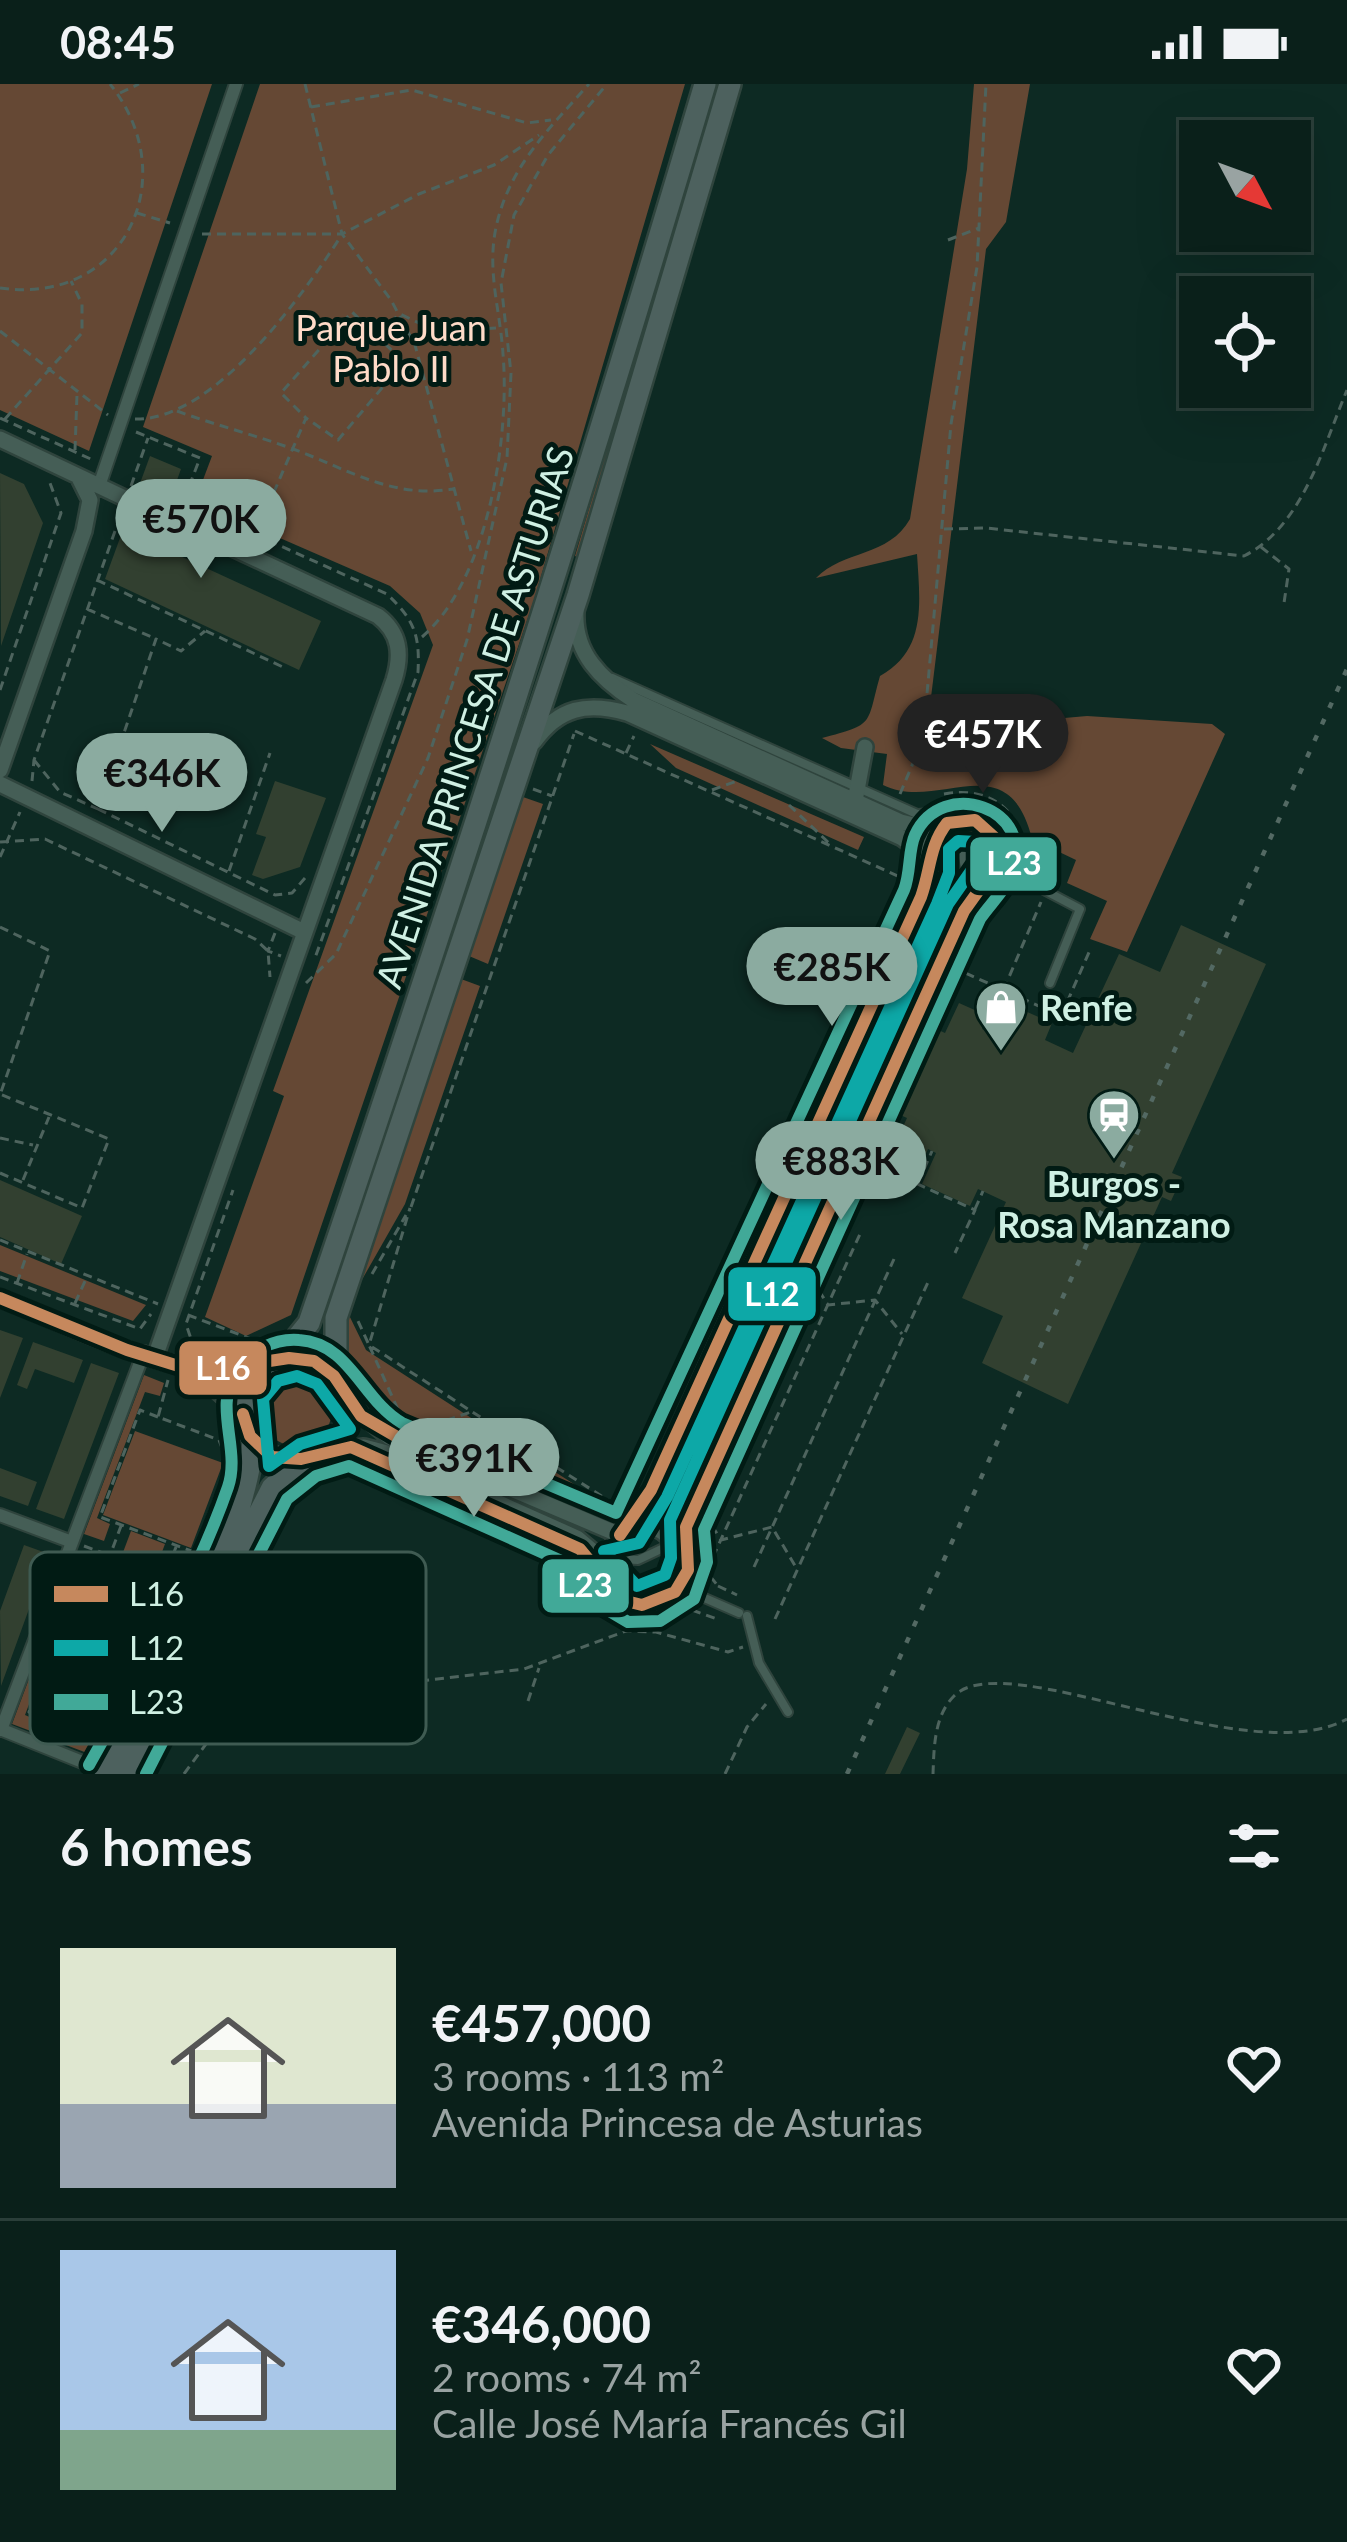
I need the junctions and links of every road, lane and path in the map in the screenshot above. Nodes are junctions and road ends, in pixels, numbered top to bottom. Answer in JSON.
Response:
{"nodes":[{"id":1,"x":110,"y":84,"type":"edge"},
{"id":2,"x":139,"y":84,"type":"edge"},
{"id":3,"x":236,"y":84,"type":"edge"},
{"id":4,"x":304,"y":84,"type":"edge"},
{"id":5,"x":589,"y":84,"type":"edge"},
{"id":6,"x":608,"y":84,"type":"edge"},
{"id":7,"x":705,"y":84,"type":"edge"},
{"id":8,"x":730,"y":84,"type":"edge"},
{"id":9,"x":986,"y":84,"type":"edge"},
{"id":10,"x":414,"y":87,"type":"edge"},
{"id":11,"x":118,"y":94,"type":"junction"},
{"id":12,"x":311,"y":107,"type":"junction"},
{"id":13,"x":562,"y":112,"type":"junction"},
{"id":14,"x":540,"y":134,"type":"junction"},
{"id":15,"x":137,"y":213,"type":"junction"},
{"id":16,"x":981,"y":227,"type":"junction"},
{"id":17,"x":187,"y":228,"type":"junction"},
{"id":18,"x":342,"y":234,"type":"junction"},
{"id":19,"x":948,"y":240,"type":"dead end"},
{"id":20,"x":71,"y":281,"type":"junction"},
{"id":21,"x":0,"y":289,"type":"edge"},
{"id":22,"x":400,"y":314,"type":"junction"},
{"id":23,"x":499,"y":328,"type":"junction"},
{"id":24,"x":0,"y":332,"type":"edge"},
{"id":25,"x":376,"y":333,"type":"junction"},
{"id":26,"x":53,"y":369,"type":"junction"},
{"id":27,"x":1347,"y":390,"type":"edge"},
{"id":28,"x":76,"y":392,"type":"junction"},
{"id":29,"x":173,"y":410,"type":"junction"},
{"id":30,"x":123,"y":418,"type":"junction"},
{"id":31,"x":306,"y":418,"type":"junction"},
{"id":32,"x":2,"y":419,"type":"edge"},
{"id":33,"x":135,"y":431,"type":"dead end"},
{"id":34,"x":149,"y":436,"type":"junction"},
{"id":35,"x":0,"y":440,"type":"edge"},
{"id":36,"x":291,"y":448,"type":"junction"},
{"id":37,"x":74,"y":453,"type":"junction"},
{"id":38,"x":93,"y":460,"type":"dead end"},
{"id":39,"x":78,"y":476,"type":"junction"},
{"id":40,"x":48,"y":478,"type":"dead end"},
{"id":41,"x":100,"y":486,"type":"junction"},
{"id":42,"x":454,"y":489,"type":"junction"},
{"id":43,"x":128,"y":499,"type":"junction"},
{"id":44,"x":164,"y":516,"type":"tunnel mouth"},
{"id":45,"x":944,"y":529,"type":"junction"},
{"id":46,"x":246,"y":530,"type":"junction"},
{"id":47,"x":84,"y":531,"type":"junction"},
{"id":48,"x":1261,"y":546,"type":"junction"},
{"id":49,"x":472,"y":556,"type":"junction"},
{"id":50,"x":469,"y":568,"type":"junction"},
{"id":51,"x":98,"y":580,"type":"junction"},
{"id":52,"x":479,"y":583,"type":"junction"},
{"id":53,"x":578,"y":595,"type":"junction"},
{"id":54,"x":1285,"y":603,"type":"dead end"},
{"id":55,"x":87,"y":609,"type":"junction"},
{"id":56,"x":205,"y":631,"type":"junction"},
{"id":57,"x":156,"y":639,"type":"junction"},
{"id":58,"x":285,"y":668,"type":"dead end"},
{"id":59,"x":0,"y":690,"type":"edge"},
{"id":60,"x":579,"y":718,"type":"dead end"},
{"id":61,"x":575,"y":731,"type":"junction"},
{"id":62,"x":865,"y":747,"type":"dead end"},
{"id":63,"x":270,"y":753,"type":"dead end"},
{"id":64,"x":523,"y":760,"type":"junction"},
{"id":65,"x":722,"y":769,"type":"dead end"},
{"id":66,"x":0,"y":770,"type":"edge"},
{"id":67,"x":0,"y":784,"type":"edge"},
{"id":68,"x":710,"y":791,"type":"junction"},
{"id":69,"x":774,"y":792,"type":"dead end"},
{"id":70,"x":857,"y":795,"type":"junction"},
{"id":71,"x":899,"y":798,"type":"dead end"},
{"id":72,"x":796,"y":801,"type":"dead end"},
{"id":73,"x":789,"y":806,"type":"dead end"},
{"id":74,"x":98,"y":809,"type":"junction"},
{"id":75,"x":917,"y":814,"type":"junction"},
{"id":76,"x":940,"y":826,"type":"junction"},
{"id":77,"x":0,"y":842,"type":"edge"},
{"id":78,"x":833,"y":846,"type":"junction"},
{"id":79,"x":930,"y":864,"type":"junction"},
{"id":80,"x":228,"y":873,"type":"junction"},
{"id":81,"x":308,"y":875,"type":"dead end"},
{"id":82,"x":984,"y":882,"type":"junction"},
{"id":83,"x":904,"y":889,"type":"dead end"},
{"id":84,"x":1032,"y":896,"type":"dead end"},
{"id":85,"x":964,"y":910,"type":"junction"},
{"id":86,"x":0,"y":927,"type":"edge"},
{"id":87,"x":302,"y":931,"type":"junction"},
{"id":88,"x":955,"y":950,"type":"dead end"},
{"id":89,"x":1090,"y":950,"type":"dead end"},
{"id":90,"x":945,"y":964,"type":"junction"},
{"id":91,"x":477,"y":973,"type":"dead end"},
{"id":92,"x":270,"y":977,"type":"dead end"},
{"id":93,"x":490,"y":978,"type":"junction"},
{"id":94,"x":1050,"y":983,"type":"dead end"},
{"id":95,"x":1004,"y":990,"type":"junction"},
{"id":96,"x":298,"y":997,"type":"dead end"},
{"id":97,"x":986,"y":1030,"type":"dead end"},
{"id":98,"x":903,"y":1066,"type":"dead end"},
{"id":99,"x":921,"y":1074,"type":"dead end"},
{"id":100,"x":0,"y":1094,"type":"edge"},
{"id":101,"x":50,"y":1115,"type":"junction"},
{"id":102,"x":0,"y":1138,"type":"edge"},
{"id":103,"x":37,"y":1146,"type":"junction"},
{"id":104,"x":932,"y":1151,"type":"dead end"},
{"id":105,"x":858,"y":1157,"type":"junction"},
{"id":106,"x":0,"y":1173,"type":"edge"},
{"id":107,"x":855,"y":1174,"type":"dead end"},
{"id":108,"x":237,"y":1178,"type":"dead end"},
{"id":109,"x":22,"y":1183,"type":"junction"},
{"id":110,"x":917,"y":1184,"type":"junction"},
{"id":111,"x":983,"y":1191,"type":"dead end"},
{"id":112,"x":410,"y":1208,"type":"junction"},
{"id":113,"x":975,"y":1210,"type":"junction"},
{"id":114,"x":860,"y":1234,"type":"dead end"},
{"id":115,"x":0,"y":1240,"type":"edge"},
{"id":116,"x":28,"y":1252,"type":"junction"},
{"id":117,"x":955,"y":1253,"type":"dead end"},
{"id":118,"x":894,"y":1259,"type":"dead end"},
{"id":119,"x":0,"y":1277,"type":"edge"},
{"id":120,"x":86,"y":1277,"type":"junction"},
{"id":121,"x":929,"y":1280,"type":"dead end"},
{"id":122,"x":17,"y":1283,"type":"junction"},
{"id":123,"x":364,"y":1288,"type":"dead end"},
{"id":124,"x":0,"y":1298,"type":"edge"},
{"id":125,"x":800,"y":1298,"type":"dead end"},
{"id":126,"x":875,"y":1300,"type":"junction"},
{"id":127,"x":342,"y":1302,"type":"junction"},
{"id":128,"x":75,"y":1305,"type":"junction"},
{"id":129,"x":828,"y":1305,"type":"junction"},
{"id":130,"x":181,"y":1312,"type":"dead end"},
{"id":131,"x":177,"y":1334,"type":"dead end"},
{"id":132,"x":904,"y":1335,"type":"junction"},
{"id":133,"x":368,"y":1345,"type":"junction"},
{"id":134,"x":150,"y":1354,"type":"junction"},
{"id":135,"x":273,"y":1363,"type":"junction"},
{"id":136,"x":177,"y":1365,"type":"junction"},
{"id":137,"x":195,"y":1372,"type":"junction"},
{"id":138,"x":336,"y":1376,"type":"junction"},
{"id":139,"x":348,"y":1403,"type":"junction"},
{"id":140,"x":472,"y":1412,"type":"junction"},
{"id":141,"x":243,"y":1414,"type":"junction"},
{"id":142,"x":158,"y":1417,"type":"junction"},
{"id":143,"x":253,"y":1442,"type":"junction"},
{"id":144,"x":525,"y":1446,"type":"junction"},
{"id":145,"x":351,"y":1447,"type":"junction"},
{"id":146,"x":335,"y":1459,"type":"junction"},
{"id":147,"x":303,"y":1471,"type":"junction"},
{"id":148,"x":565,"y":1498,"type":"dead end"},
{"id":149,"x":617,"y":1506,"type":"dead end"},
{"id":150,"x":705,"y":1514,"type":"dead end"},
{"id":151,"x":0,"y":1515,"type":"edge"},
{"id":152,"x":700,"y":1523,"type":"dead end"},
{"id":153,"x":122,"y":1525,"type":"junction"},
{"id":154,"x":686,"y":1527,"type":"junction"},
{"id":155,"x":624,"y":1533,"type":"junction"},
{"id":156,"x":72,"y":1542,"type":"junction"},
{"id":157,"x":673,"y":1544,"type":"junction"},
{"id":158,"x":177,"y":1545,"type":"junction"},
{"id":159,"x":580,"y":1549,"type":"junction"},
{"id":160,"x":68,"y":1552,"type":"edge"},
{"id":161,"x":99,"y":1552,"type":"edge"},
{"id":162,"x":112,"y":1552,"type":"edge"},
{"id":163,"x":174,"y":1552,"type":"edge"},
{"id":164,"x":219,"y":1552,"type":"edge"},
{"id":165,"x":240,"y":1552,"type":"edge"},
{"id":166,"x":700,"y":1557,"type":"dead end"},
{"id":167,"x":713,"y":1558,"type":"dead end"},
{"id":168,"x":607,"y":1560,"type":"junction"},
{"id":169,"x":754,"y":1567,"type":"dead end"},
{"id":170,"x":680,"y":1576,"type":"junction"},
{"id":171,"x":718,"y":1586,"type":"dead end"},
{"id":172,"x":657,"y":1592,"type":"junction"},
{"id":173,"x":675,"y":1592,"type":"junction"},
{"id":174,"x":700,"y":1597,"type":"junction"},
{"id":175,"x":775,"y":1619,"type":"dead end"},
{"id":176,"x":751,"y":1636,"type":"junction"},
{"id":177,"x":30,"y":1652,"type":"edge"},
{"id":178,"x":539,"y":1666,"type":"junction"},
{"id":179,"x":426,"y":1680,"type":"edge"},
{"id":180,"x":775,"y":1694,"type":"junction"},
{"id":181,"x":528,"y":1701,"type":"dead end"},
{"id":182,"x":788,"y":1712,"type":"dead end"},
{"id":183,"x":1347,"y":1719,"type":"edge"},
{"id":184,"x":0,"y":1730,"type":"edge"},
{"id":185,"x":30,"y":1742,"type":"edge"},
{"id":186,"x":35,"y":1744,"type":"edge"},
{"id":187,"x":142,"y":1744,"type":"edge"},
{"id":188,"x":206,"y":1744,"type":"edge"},
{"id":189,"x":100,"y":1770,"type":"edge"},
{"id":190,"x":126,"y":1774,"type":"edge"},
{"id":191,"x":184,"y":1774,"type":"edge"},
{"id":192,"x":725,"y":1774,"type":"edge"},
{"id":193,"x":933,"y":1774,"type":"edge"}],
"edges":[{"from":1,"to":11,"type":"path"},
{"from":2,"to":11,"type":"path"},
{"from":3,"to":17,"type":"street"},
{"from":4,"to":12,"type":"path"},
{"from":5,"to":13,"type":"path"},
{"from":6,"to":52,"type":"path"},
{"from":7,"to":135,"type":"main road","name":"AVENIDA PRINCESA DE ASTURIAS"},
{"from":8,"to":53,"type":"main road","name":"AVENIDA PRINCESA DE ASTURIAS"},
{"from":9,"to":16,"type":"path"},
{"from":10,"to":12,"type":"path"},
{"from":10,"to":13,"type":"path"},
{"from":11,"to":15,"type":"path"},
{"from":12,"to":18,"type":"path"},
{"from":13,"to":14,"type":"path"},
{"from":14,"to":18,"type":"path"},
{"from":14,"to":23,"type":"path"},
{"from":15,"to":17,"type":"path"},
{"from":15,"to":20,"type":"path"},
{"from":16,"to":19,"type":"path"},
{"from":16,"to":45,"type":"path"},
{"from":17,"to":18,"type":"path"},
{"from":17,"to":30,"type":"street"},
{"from":18,"to":22,"type":"path"},
{"from":18,"to":29,"type":"path"},
{"from":20,"to":21,"type":"path"},
{"from":20,"to":26,"type":"path"},
{"from":22,"to":23,"type":"path"},
{"from":22,"to":25,"type":"path"},
{"from":22,"to":42,"type":"path"},
{"from":23,"to":49,"type":"path"},
{"from":24,"to":26,"type":"path"},
{"from":25,"to":31,"type":"path"},
{"from":25,"to":31,"type":"path"},
{"from":26,"to":28,"type":"path"},
{"from":26,"to":32,"type":"path"},
{"from":27,"to":48,"type":"path"},
{"from":28,"to":30,"type":"path"},
{"from":28,"to":37,"type":"path"},
{"from":29,"to":30,"type":"path"},
{"from":29,"to":36,"type":"path"},
{"from":30,"to":41,"type":"street"},
{"from":31,"to":36,"type":"path"},
{"from":32,"to":37,"type":"path"},
{"from":33,"to":34,"type":"path"},
{"from":34,"to":43,"type":"path"},
{"from":34,"to":46,"type":"path"},
{"from":35,"to":39,"type":"street"},
{"from":36,"to":42,"type":"path"},
{"from":36,"to":46,"type":"path"},
{"from":37,"to":38,"type":"path"},
{"from":39,"to":41,"type":"street"},
{"from":39,"to":47,"type":"street"},
{"from":40,"to":59,"type":"path"},
{"from":41,"to":43,"type":"street"},
{"from":42,"to":49,"type":"path"},
{"from":43,"to":47,"type":"street"},
{"from":43,"to":51,"type":"path"},
{"from":44,"to":87,"type":"street"},
{"from":45,"to":48,"type":"path"},
{"from":45,"to":71,"type":"path"},
{"from":46,"to":50,"type":"path"},
{"from":47,"to":66,"type":"street"},
{"from":48,"to":54,"type":"path"},
{"from":49,"to":50,"type":"path"},
{"from":50,"to":52,"type":"path"},
{"from":51,"to":55,"type":"path"},
{"from":51,"to":56,"type":"path"},
{"from":52,"to":96,"type":"path"},
{"from":53,"to":64,"type":"main road","name":"AVENIDA PRINCESA DE ASTURIAS"},
{"from":53,"to":70,"type":"street"},
{"from":55,"to":57,"type":"path"},
{"from":55,"to":74,"type":"path"},
{"from":56,"to":57,"type":"path"},
{"from":56,"to":58,"type":"path"},
{"from":57,"to":74,"type":"path"},
{"from":60,"to":61,"type":"path"},
{"from":61,"to":68,"type":"path"},
{"from":61,"to":93,"type":"path"},
{"from":62,"to":70,"type":"street"},
{"from":63,"to":80,"type":"path"},
{"from":64,"to":79,"type":"street","name":"AVENIDA PRINCESA DE ASTURIAS"},
{"from":64,"to":127,"type":"main road","name":"AVENIDA PRINCESA DE ASTURIAS"},
{"from":65,"to":68,"type":"path"},
{"from":67,"to":87,"type":"street"},
{"from":68,"to":78,"type":"path"},
{"from":69,"to":72,"type":"path"},
{"from":70,"to":75,"type":"lane"},
{"from":70,"to":76,"type":"street"},
{"from":73,"to":78,"type":"path"},
{"from":74,"to":80,"type":"path"},
{"from":75,"to":76,"type":"lane"},
{"from":75,"to":82,"type":"lane"},
{"from":76,"to":79,"type":"street"},
{"from":76,"to":82,"type":"lane"},
{"from":76,"to":82,"type":"street"},
{"from":77,"to":92,"type":"path"},
{"from":78,"to":83,"type":"path"},
{"from":79,"to":82,"type":"street","name":"AVENIDA PRINCESA DE ASTURIAS"},
{"from":79,"to":155,"type":"street"},
{"from":80,"to":81,"type":"path"},
{"from":82,"to":85,"type":"lane"},
{"from":82,"to":85,"type":"lane"},
{"from":82,"to":85,"type":"lane"},
{"from":82,"to":94,"type":"lane"},
{"from":82,"to":157,"type":"street"},
{"from":84,"to":95,"type":"path"},
{"from":85,"to":90,"type":"lane"},
{"from":86,"to":100,"type":"path"},
{"from":87,"to":134,"type":"street"},
{"from":88,"to":90,"type":"path"},
{"from":89,"to":95,"type":"path"},
{"from":90,"to":95,"type":"path"},
{"from":90,"to":105,"type":"lane"},
{"from":91,"to":93,"type":"path"},
{"from":93,"to":112,"type":"path"},
{"from":95,"to":97,"type":"path"},
{"from":98,"to":99,"type":"path"},
{"from":100,"to":101,"type":"path"},
{"from":101,"to":103,"type":"path"},
{"from":101,"to":109,"type":"path"},
{"from":102,"to":103,"type":"path"},
{"from":103,"to":109,"type":"path"},
{"from":104,"to":110,"type":"path"},
{"from":105,"to":107,"type":"path"},
{"from":105,"to":110,"type":"path"},
{"from":105,"to":154,"type":"lane"},
{"from":106,"to":109,"type":"path"},
{"from":108,"to":137,"type":"path"},
{"from":110,"to":113,"type":"path"},
{"from":111,"to":113,"type":"path"},
{"from":112,"to":123,"type":"path"},
{"from":112,"to":133,"type":"path"},
{"from":113,"to":117,"type":"path"},
{"from":114,"to":129,"type":"path"},
{"from":115,"to":116,"type":"path"},
{"from":116,"to":120,"type":"path"},
{"from":116,"to":122,"type":"path"},
{"from":118,"to":126,"type":"path"},
{"from":119,"to":122,"type":"path"},
{"from":120,"to":128,"type":"path"},
{"from":120,"to":128,"type":"path"},
{"from":121,"to":132,"type":"path"},
{"from":122,"to":128,"type":"path"},
{"from":124,"to":134,"type":"street"},
{"from":125,"to":129,"type":"path"},
{"from":126,"to":129,"type":"path"},
{"from":126,"to":132,"type":"path"},
{"from":126,"to":169,"type":"path"},
{"from":127,"to":133,"type":"path"},
{"from":127,"to":138,"type":"main road","name":"AVENIDA PRINCESA DE ASTURIAS"},
{"from":129,"to":167,"type":"path"},
{"from":130,"to":131,"type":"path"},
{"from":132,"to":175,"type":"path"},
{"from":133,"to":140,"type":"path"},
{"from":133,"to":140,"type":"path"},
{"from":134,"to":136,"type":"street"},
{"from":134,"to":156,"type":"street"},
{"from":135,"to":137,"type":"street"},
{"from":135,"to":138,"type":"main road"},
{"from":135,"to":141,"type":"main road","name":"AVENIDA PRINCESA DE ASTURIAS"},
{"from":136,"to":137,"type":"street"},
{"from":136,"to":142,"type":"path"},
{"from":137,"to":141,"type":"street"},
{"from":138,"to":139,"type":"main road"},
{"from":139,"to":146,"type":"main road"},
{"from":139,"to":155,"type":"street"},
{"from":140,"to":144,"type":"path"},
{"from":141,"to":143,"type":"main road"},
{"from":142,"to":153,"type":"path"},
{"from":142,"to":158,"type":"path"},
{"from":143,"to":147,"type":"main road"},
{"from":143,"to":164,"type":"main road"},
{"from":144,"to":148,"type":"path"},
{"from":144,"to":149,"type":"path"},
{"from":145,"to":146,"type":"street"},
{"from":145,"to":159,"type":"lane"},
{"from":145,"to":168,"type":"street"},
{"from":146,"to":147,"type":"main road"},
{"from":146,"to":147,"type":"path"},
{"from":147,"to":165,"type":"main road"},
{"from":150,"to":152,"type":"path"},
{"from":151,"to":156,"type":"street"},
{"from":153,"to":158,"type":"path"},
{"from":153,"to":162,"type":"path"},
{"from":154,"to":157,"type":"lane"},
{"from":154,"to":170,"type":"lane"},
{"from":155,"to":157,"type":"street"},
{"from":155,"to":168,"type":"street"},
{"from":156,"to":160,"type":"street"},
{"from":156,"to":161,"type":"path"},
{"from":157,"to":168,"type":"lane"},
{"from":157,"to":170,"type":"street"},
{"from":158,"to":163,"type":"path"},
{"from":159,"to":168,"type":"lane"},
{"from":159,"to":173,"type":"lane"},
{"from":166,"to":171,"type":"path"},
{"from":168,"to":172,"type":"street"},
{"from":170,"to":172,"type":"street"},
{"from":170,"to":173,"type":"lane"},
{"from":170,"to":174,"type":"lane"},
{"from":172,"to":173,"type":"lane"},
{"from":173,"to":174,"type":"lane"},
{"from":174,"to":176,"type":"lane"},
{"from":176,"to":178,"type":"path"},
{"from":176,"to":180,"type":"lane"},
{"from":177,"to":184,"type":"street"},
{"from":178,"to":179,"type":"path"},
{"from":178,"to":181,"type":"path"},
{"from":180,"to":182,"type":"lane"},
{"from":180,"to":192,"type":"path"},
{"from":183,"to":193,"type":"path"},
{"from":184,"to":185,"type":"street"},
{"from":186,"to":189,"type":"street"},
{"from":187,"to":190,"type":"main road"},
{"from":188,"to":191,"type":"path"}]}
